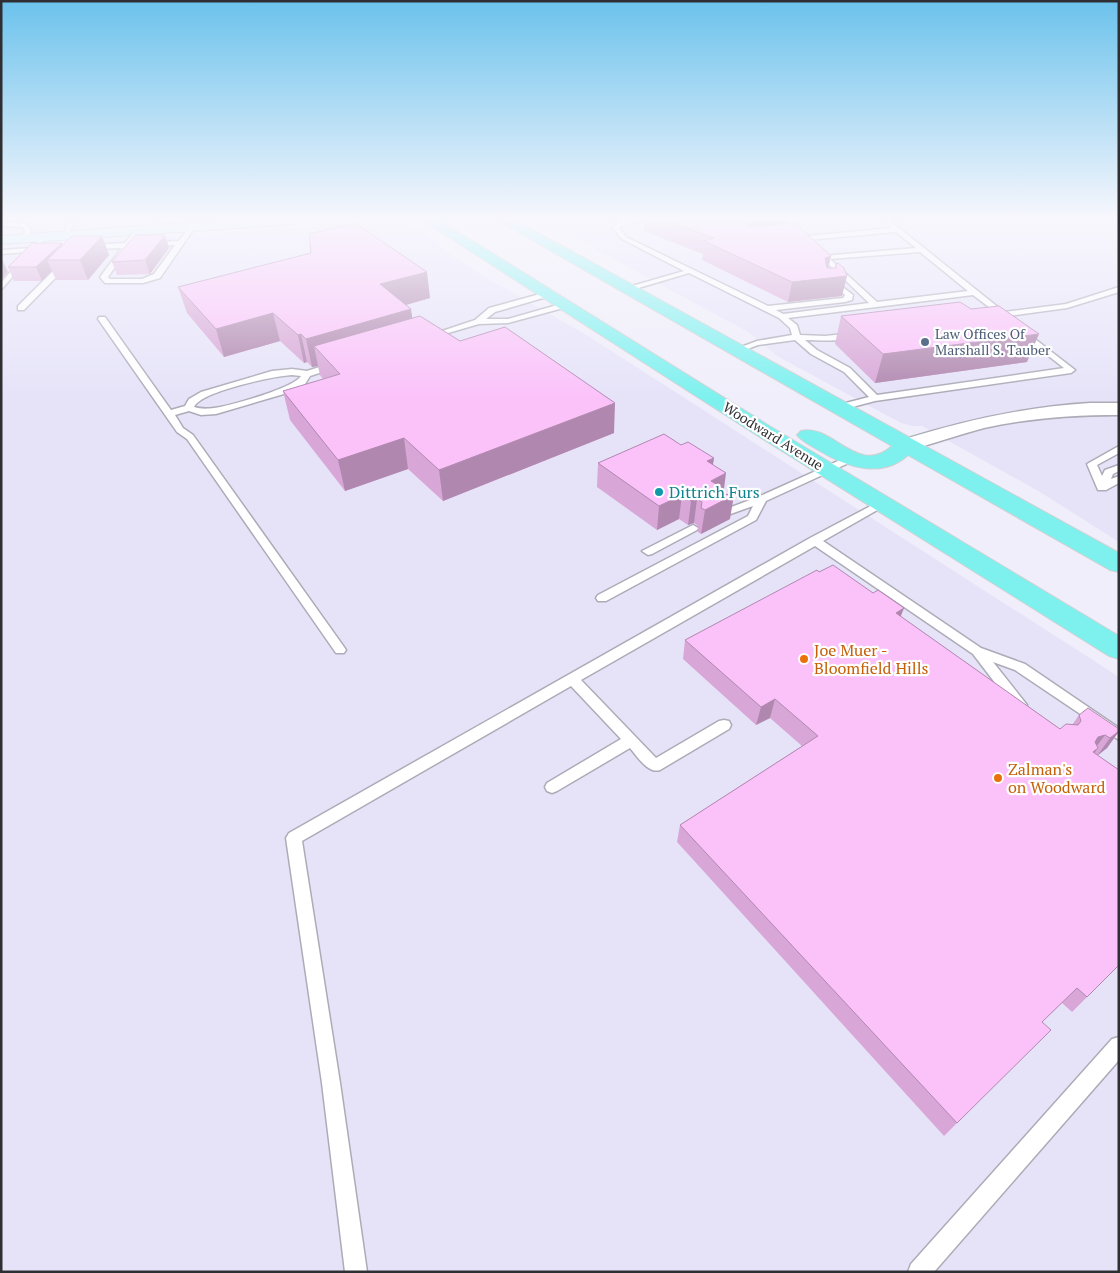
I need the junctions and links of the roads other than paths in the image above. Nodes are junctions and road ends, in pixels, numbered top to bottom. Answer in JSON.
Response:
{"nodes":[{"id":1,"x":50,"y":279,"type":"edge"},
{"id":2,"x":106,"y":279,"type":"edge"},
{"id":3,"x":147,"y":279,"type":"edge"},
{"id":4,"x":523,"y":279,"type":"edge"},
{"id":5,"x":549,"y":279,"type":"edge"},
{"id":6,"x":609,"y":279,"type":"edge"},
{"id":7,"x":663,"y":279,"type":"edge"},
{"id":8,"x":707,"y":279,"type":"edge"},
{"id":9,"x":847,"y":279,"type":"edge"},
{"id":10,"x":958,"y":279,"type":"edge"},
{"id":11,"x":1119,"y":289,"type":"edge"},
{"id":12,"x":628,"y":290,"type":"junction"},
{"id":13,"x":844,"y":290,"type":"edge"},
{"id":14,"x":834,"y":291,"type":"edge"},
{"id":15,"x":974,"y":292,"type":"junction"},
{"id":16,"x":555,"y":300,"type":"junction"},
{"id":17,"x":835,"y":301,"type":"junction"},
{"id":18,"x":875,"y":305,"type":"junction"},
{"id":19,"x":21,"y":308,"type":"dead end"},
{"id":20,"x":766,"y":308,"type":"junction"},
{"id":21,"x":1002,"y":315,"type":"junction"},
{"id":22,"x":782,"y":316,"type":"junction"},
{"id":23,"x":988,"y":317,"type":"edge"},
{"id":24,"x":102,"y":319,"type":"dead end"},
{"id":25,"x":1010,"y":321,"type":"edge"},
{"id":26,"x":478,"y":322,"type":"junction"},
{"id":27,"x":1018,"y":327,"type":"edge"},
{"id":28,"x":864,"y":333,"type":"edge"},
{"id":29,"x":797,"y":337,"type":"junction"},
{"id":30,"x":421,"y":340,"type":"edge"},
{"id":31,"x":736,"y":350,"type":"junction"},
{"id":32,"x":345,"y":362,"type":"edge"},
{"id":33,"x":307,"y":374,"type":"junction"},
{"id":34,"x":715,"y":379,"type":"dead end"},
{"id":35,"x":875,"y":398,"type":"junction"},
{"id":36,"x":189,"y":408,"type":"junction"},
{"id":37,"x":841,"y":408,"type":"junction"},
{"id":38,"x":1119,"y":409,"type":"edge"},
{"id":39,"x":169,"y":414,"type":"junction"},
{"id":40,"x":791,"y":425,"type":"dead end"},
{"id":41,"x":906,"y":445,"type":"junction"},
{"id":42,"x":1119,"y":449,"type":"edge"},
{"id":43,"x":849,"y":459,"type":"junction"},
{"id":44,"x":826,"y":468,"type":"junction"},
{"id":45,"x":1117,"y":468,"type":"dead end"},
{"id":46,"x":1119,"y":479,"type":"edge"},
{"id":47,"x":1119,"y":486,"type":"edge"},
{"id":48,"x":1102,"y":488,"type":"junction"},
{"id":49,"x":762,"y":500,"type":"junction"},
{"id":50,"x":882,"y":503,"type":"junction"},
{"id":51,"x":722,"y":514,"type":"edge"},
{"id":52,"x":693,"y":528,"type":"dead end"},
{"id":53,"x":814,"y":540,"type":"junction"},
{"id":54,"x":648,"y":550,"type":"dead end"},
{"id":55,"x":1119,"y":564,"type":"edge"},
{"id":56,"x":602,"y":598,"type":"dead end"},
{"id":57,"x":1119,"y":649,"type":"edge"},
{"id":58,"x":340,"y":650,"type":"dead end"},
{"id":59,"x":977,"y":652,"type":"junction"},
{"id":60,"x":573,"y":680,"type":"junction"},
{"id":61,"x":1027,"y":712,"type":"edge"},
{"id":62,"x":724,"y":725,"type":"dead end"},
{"id":63,"x":1119,"y":735,"type":"edge"},
{"id":64,"x":631,"y":740,"type":"junction"},
{"id":65,"x":552,"y":787,"type":"dead end"},
{"id":66,"x":1119,"y":1046,"type":"edge"},
{"id":67,"x":356,"y":1272,"type":"edge"},
{"id":68,"x":919,"y":1272,"type":"edge"}],
"edges":[{"from":1,"to":19,"type":"lane"},
{"from":2,"to":3,"type":"lane"},
{"from":4,"to":16,"type":"main road","name":"Woodward Avenue"},
{"from":5,"to":34,"type":"main road"},
{"from":6,"to":12,"type":"main road"},
{"from":7,"to":12,"type":"lane"},
{"from":8,"to":20,"type":"lane"},
{"from":9,"to":18,"type":"lane"},
{"from":10,"to":15,"type":"lane"},
{"from":11,"to":21,"type":"lane"},
{"from":12,"to":31,"type":"main road"},
{"from":13,"to":17,"type":"lane"},
{"from":14,"to":17,"type":"lane"},
{"from":15,"to":18,"type":"lane"},
{"from":15,"to":21,"type":"lane"},
{"from":16,"to":26,"type":"lane"},
{"from":16,"to":26,"type":"lane"},
{"from":16,"to":44,"type":"main road","name":"Woodward Avenue"},
{"from":17,"to":20,"type":"lane"},
{"from":18,"to":22,"type":"lane"},
{"from":20,"to":22,"type":"lane"},
{"from":21,"to":23,"type":"lane"},
{"from":21,"to":25,"type":"lane"},
{"from":22,"to":29,"type":"lane"},
{"from":24,"to":39,"type":"lane"},
{"from":26,"to":30,"type":"lane"},
{"from":27,"to":35,"type":"lane"},
{"from":28,"to":29,"type":"lane"},
{"from":29,"to":31,"type":"lane"},
{"from":29,"to":35,"type":"lane"},
{"from":31,"to":37,"type":"main road"},
{"from":32,"to":33,"type":"lane"},
{"from":33,"to":36,"type":"lane"},
{"from":33,"to":36,"type":"lane"},
{"from":35,"to":37,"type":"lane"},
{"from":36,"to":39,"type":"lane"},
{"from":37,"to":41,"type":"main road"},
{"from":38,"to":41,"type":"street"},
{"from":39,"to":58,"type":"lane"},
{"from":40,"to":43,"type":"main road"},
{"from":41,"to":43,"type":"main road"},
{"from":41,"to":55,"type":"main road"},
{"from":42,"to":48,"type":"lane"},
{"from":43,"to":44,"type":"lane"},
{"from":44,"to":49,"type":"lane"},
{"from":44,"to":50,"type":"main road","name":"Woodward Avenue"},
{"from":45,"to":48,"type":"lane"},
{"from":46,"to":48,"type":"lane"},
{"from":47,"to":48,"type":"lane"},
{"from":49,"to":51,"type":"lane"},
{"from":49,"to":56,"type":"lane"},
{"from":50,"to":53,"type":"lane"},
{"from":50,"to":57,"type":"main road","name":"Woodward Avenue"},
{"from":52,"to":54,"type":"lane"},
{"from":53,"to":59,"type":"lane"},
{"from":53,"to":60,"type":"lane"},
{"from":59,"to":61,"type":"lane"},
{"from":59,"to":63,"type":"lane"},
{"from":60,"to":64,"type":"lane"},
{"from":60,"to":67,"type":"lane"},
{"from":62,"to":64,"type":"lane"},
{"from":64,"to":65,"type":"lane"},
{"from":66,"to":68,"type":"lane"}]}
